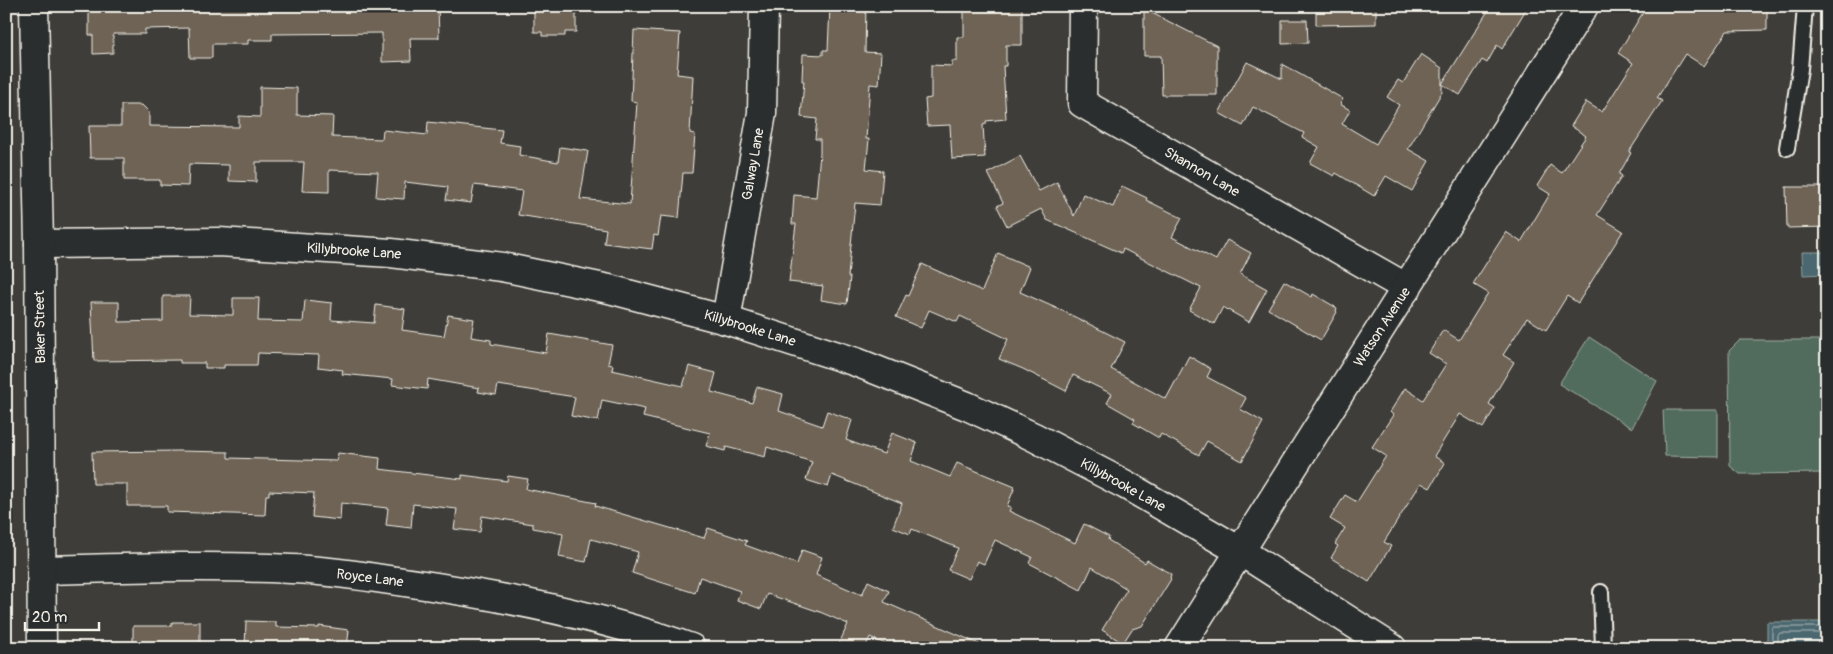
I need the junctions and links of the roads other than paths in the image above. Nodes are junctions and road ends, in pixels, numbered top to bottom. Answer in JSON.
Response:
{"nodes":[{"id":1,"x":34,"y":6,"type":"edge"},
{"id":2,"x":764,"y":6,"type":"edge"},
{"id":3,"x":1083,"y":6,"type":"edge"},
{"id":4,"x":1584,"y":6,"type":"edge"},
{"id":5,"x":1805,"y":6,"type":"edge"},
{"id":6,"x":1787,"y":148,"type":"dead end"},
{"id":7,"x":39,"y":244,"type":"junction"},
{"id":8,"x":1407,"y":288,"type":"junction"},
{"id":9,"x":726,"y":320,"type":"junction"},
{"id":10,"x":1240,"y":551,"type":"junction"},
{"id":11,"x":42,"y":570,"type":"junction"},
{"id":12,"x":1601,"y":592,"type":"dead end"},
{"id":13,"x":42,"y":648,"type":"edge"},
{"id":14,"x":691,"y":648,"type":"edge"},
{"id":15,"x":1179,"y":648,"type":"edge"},
{"id":16,"x":1392,"y":648,"type":"edge"},
{"id":17,"x":1603,"y":648,"type":"edge"}],
"edges":[{"from":1,"to":7,"type":"street","name":"Baker Street"},
{"from":2,"to":9,"type":"street","name":"Galway Lane"},
{"from":3,"to":8,"type":"street","name":"Shannon Lane"},
{"from":4,"to":8,"type":"street","name":"Watson Avenue"},
{"from":5,"to":6,"type":"lane"},
{"from":7,"to":9,"type":"street","name":"Killybrooke Lane"},
{"from":7,"to":11,"type":"street","name":"Baker Street"},
{"from":8,"to":10,"type":"street","name":"Watson Avenue"},
{"from":9,"to":10,"type":"street","name":"Killybrooke Lane"},
{"from":10,"to":15,"type":"street","name":"Watson Avenue"},
{"from":10,"to":16,"type":"street","name":"Killybrooke Lane"},
{"from":11,"to":13,"type":"street","name":"Baker Street"},
{"from":11,"to":14,"type":"street","name":"Royce Lane"},
{"from":12,"to":17,"type":"lane"}]}
